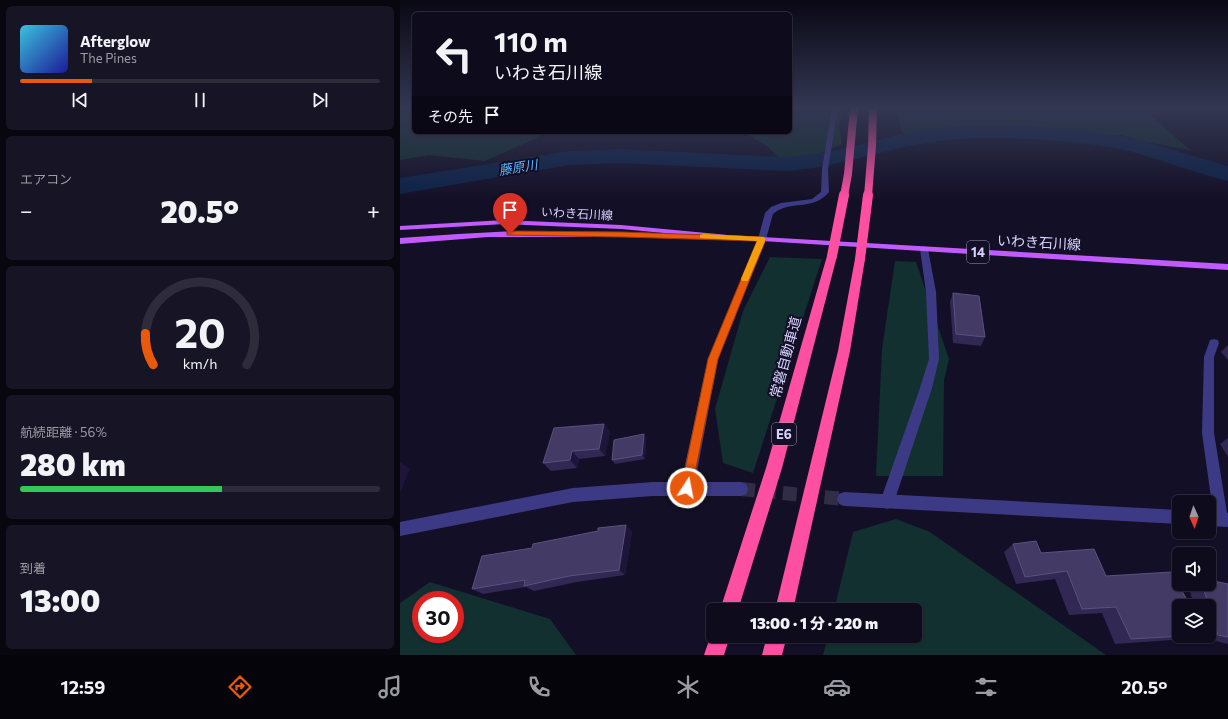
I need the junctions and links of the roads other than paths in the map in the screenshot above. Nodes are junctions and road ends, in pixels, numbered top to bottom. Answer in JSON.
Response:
{"nodes":[{"id":1,"x":831,"y":139,"type":"edge"},
{"id":2,"x":851,"y":139,"type":"edge"},
{"id":3,"x":873,"y":139,"type":"edge"},
{"id":4,"x":400,"y":228,"type":"edge"},
{"id":5,"x":728,"y":237,"type":"junction"},
{"id":6,"x":762,"y":239,"type":"junction"},
{"id":7,"x":400,"y":241,"type":"edge"},
{"id":8,"x":924,"y":248,"type":"junction"},
{"id":9,"x":1228,"y":267,"type":"edge"},
{"id":10,"x":1214,"y":343,"type":"dead end"},
{"id":11,"x":687,"y":488,"type":"junction"},
{"id":12,"x":741,"y":489,"type":"tunnel mouth"},
{"id":13,"x":844,"y":499,"type":"tunnel mouth"},
{"id":14,"x":887,"y":502,"type":"junction"},
{"id":15,"x":1172,"y":517,"type":"edge"},
{"id":16,"x":1219,"y":519,"type":"edge"},
{"id":17,"x":400,"y":529,"type":"edge"},
{"id":18,"x":731,"y":603,"type":"edge"},
{"id":19,"x":786,"y":603,"type":"edge"},
{"id":20,"x":718,"y":643,"type":"edge"},
{"id":21,"x":775,"y":643,"type":"edge"},
{"id":22,"x":714,"y":655,"type":"edge"},
{"id":23,"x":772,"y":655,"type":"edge"}],
"edges":[{"from":1,"to":6,"type":"street"},
{"from":2,"to":18,"type":"highway","name":"常磐自動車道","number":"E6","bridge":true},
{"from":3,"to":19,"type":"highway","bridge":true},
{"from":4,"to":5,"type":"main road","name":"いわき石川線","number":"14"},
{"from":5,"to":6,"type":"main road","name":"いわき石川線","number":"14"},
{"from":5,"to":7,"type":"main road","name":"いわき石川線","number":"14"},
{"from":6,"to":8,"type":"main road","name":"いわき石川線","number":"14"},
{"from":6,"to":11,"type":"street"},
{"from":8,"to":9,"type":"main road","name":"いわき石川線","number":"14"},
{"from":8,"to":14,"type":"street"},
{"from":10,"to":16,"type":"street"},
{"from":11,"to":12,"type":"street"},
{"from":11,"to":17,"type":"street"},
{"from":13,"to":14,"type":"street"},
{"from":14,"to":15,"type":"street"},
{"from":20,"to":22,"type":"highway"},
{"from":21,"to":23,"type":"highway"}]}
